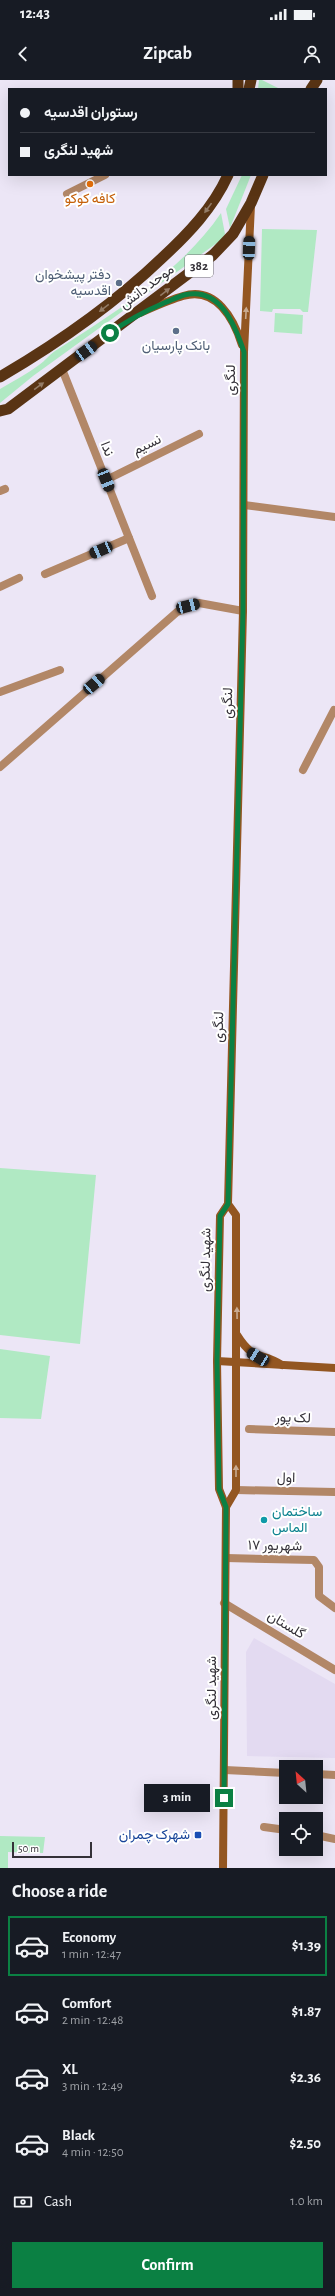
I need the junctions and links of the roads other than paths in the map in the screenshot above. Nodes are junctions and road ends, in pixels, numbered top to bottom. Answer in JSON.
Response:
{"nodes":[{"id":1,"x":104,"y":176,"type":"edge"},
{"id":2,"x":228,"y":176,"type":"edge"},
{"id":3,"x":263,"y":176,"type":"edge"},
{"id":4,"x":67,"y":194,"type":"dead end"},
{"id":5,"x":251,"y":203,"type":"junction"},
{"id":6,"x":134,"y":316,"type":"junction"},
{"id":7,"x":244,"y":352,"type":"junction"},
{"id":8,"x":62,"y":369,"type":"junction"},
{"id":9,"x":0,"y":377,"type":"edge"},
{"id":10,"x":4,"y":410,"type":"edge"},
{"id":11,"x":199,"y":434,"type":"dead end"},
{"id":12,"x":106,"y":480,"type":"junction"},
{"id":13,"x":244,"y":504,"type":"junction"},
{"id":14,"x":335,"y":517,"type":"edge"},
{"id":15,"x":129,"y":538,"type":"junction"},
{"id":16,"x":45,"y":574,"type":"dead end"},
{"id":17,"x":19,"y":578,"type":"dead end"},
{"id":18,"x":0,"y":586,"type":"edge"},
{"id":19,"x":152,"y":596,"type":"dead end"},
{"id":20,"x":243,"y":611,"type":"junction"},
{"id":21,"x":60,"y":670,"type":"dead end"},
{"id":22,"x":0,"y":692,"type":"edge"},
{"id":23,"x":335,"y":710,"type":"edge"},
{"id":24,"x":0,"y":768,"type":"edge"},
{"id":25,"x":303,"y":770,"type":"dead end"},
{"id":26,"x":228,"y":1204,"type":"junction"},
{"id":27,"x":237,"y":1335,"type":"junction"},
{"id":28,"x":217,"y":1361,"type":"junction"},
{"id":29,"x":238,"y":1362,"type":"junction"},
{"id":30,"x":282,"y":1365,"type":"junction"},
{"id":31,"x":335,"y":1368,"type":"edge"},
{"id":32,"x":249,"y":1429,"type":"dead end"},
{"id":33,"x":335,"y":1432,"type":"edge"},
{"id":34,"x":236,"y":1490,"type":"junction"},
{"id":35,"x":335,"y":1492,"type":"edge"},
{"id":36,"x":226,"y":1507,"type":"junction"},
{"id":37,"x":226,"y":1558,"type":"junction"},
{"id":38,"x":224,"y":1603,"type":"junction"},
{"id":39,"x":335,"y":1608,"type":"edge"},
{"id":40,"x":335,"y":1670,"type":"edge"},
{"id":41,"x":225,"y":1770,"type":"junction"},
{"id":42,"x":279,"y":1773,"type":"edge"},
{"id":43,"x":323,"y":1774,"type":"edge"},
{"id":44,"x":335,"y":1775,"type":"edge"},
{"id":45,"x":264,"y":1827,"type":"dead end"},
{"id":46,"x":279,"y":1829,"type":"edge"},
{"id":47,"x":323,"y":1837,"type":"edge"},
{"id":48,"x":335,"y":1839,"type":"edge"},
{"id":49,"x":223,"y":1868,"type":"edge"}],
"edges":[{"from":1,"to":4,"type":"street"},
{"from":2,"to":9,"type":"highway","name":"موحد دانش","number":"382","one_way":true},
{"from":3,"to":5,"type":"highway","number":"382"},
{"from":6,"to":5,"type":"highway","name":"موحد دانش","number":"382","one_way":true},
{"from":7,"to":5,"type":"main road","name":"لنگری","one_way":true},
{"from":6,"to":7,"type":"main road"},
{"from":6,"to":8,"type":"highway","name":"موحد دانش","number":"382"},
{"from":7,"to":13,"type":"main road","name":"لنگری"},
{"from":10,"to":8,"type":"highway","name":"موحد دانش","number":"382","one_way":true},
{"from":8,"to":12,"type":"street","name":"ندا"},
{"from":11,"to":12,"type":"street","name":"نسیم"},
{"from":12,"to":15,"type":"street","name":"ندا"},
{"from":13,"to":14,"type":"street"},
{"from":13,"to":20,"type":"main road","name":"لنگری"},
{"from":15,"to":16,"type":"street"},
{"from":15,"to":19,"type":"street","name":"ندا"},
{"from":17,"to":18,"type":"street"},
{"from":20,"to":24,"type":"street"},
{"from":20,"to":26,"type":"main road","name":"لنگری"},
{"from":21,"to":22,"type":"street"},
{"from":23,"to":25,"type":"street"},
{"from":27,"to":26,"type":"main road","one_way":true},
{"from":26,"to":28,"type":"main road","name":"شهید لنگری"},
{"from":27,"to":29,"type":"main road"},
{"from":27,"to":30,"type":"main road"},
{"from":28,"to":29,"type":"main road"},
{"from":28,"to":36,"type":"main road","name":"شهید لنگری"},
{"from":29,"to":30,"type":"main road"},
{"from":34,"to":29,"type":"main road","one_way":true},
{"from":30,"to":31,"type":"main road"},
{"from":32,"to":33,"type":"street","name":"لک پور"},
{"from":34,"to":35,"type":"street","name":"اول"},
{"from":34,"to":36,"type":"main road"},
{"from":36,"to":37,"type":"main road","name":"شهید لنگری"},
{"from":37,"to":38,"type":"main road","name":"شهید لنگری"},
{"from":37,"to":39,"type":"street","name":"۱۷ شهریور"},
{"from":38,"to":40,"type":"street","name":"گلستان"},
{"from":38,"to":41,"type":"main road","name":"شهید لنگری"},
{"from":41,"to":42,"type":"street"},
{"from":41,"to":49,"type":"main road","name":"شهید لنگری"},
{"from":43,"to":44,"type":"street"},
{"from":45,"to":46,"type":"street"},
{"from":47,"to":48,"type":"street"}]}
